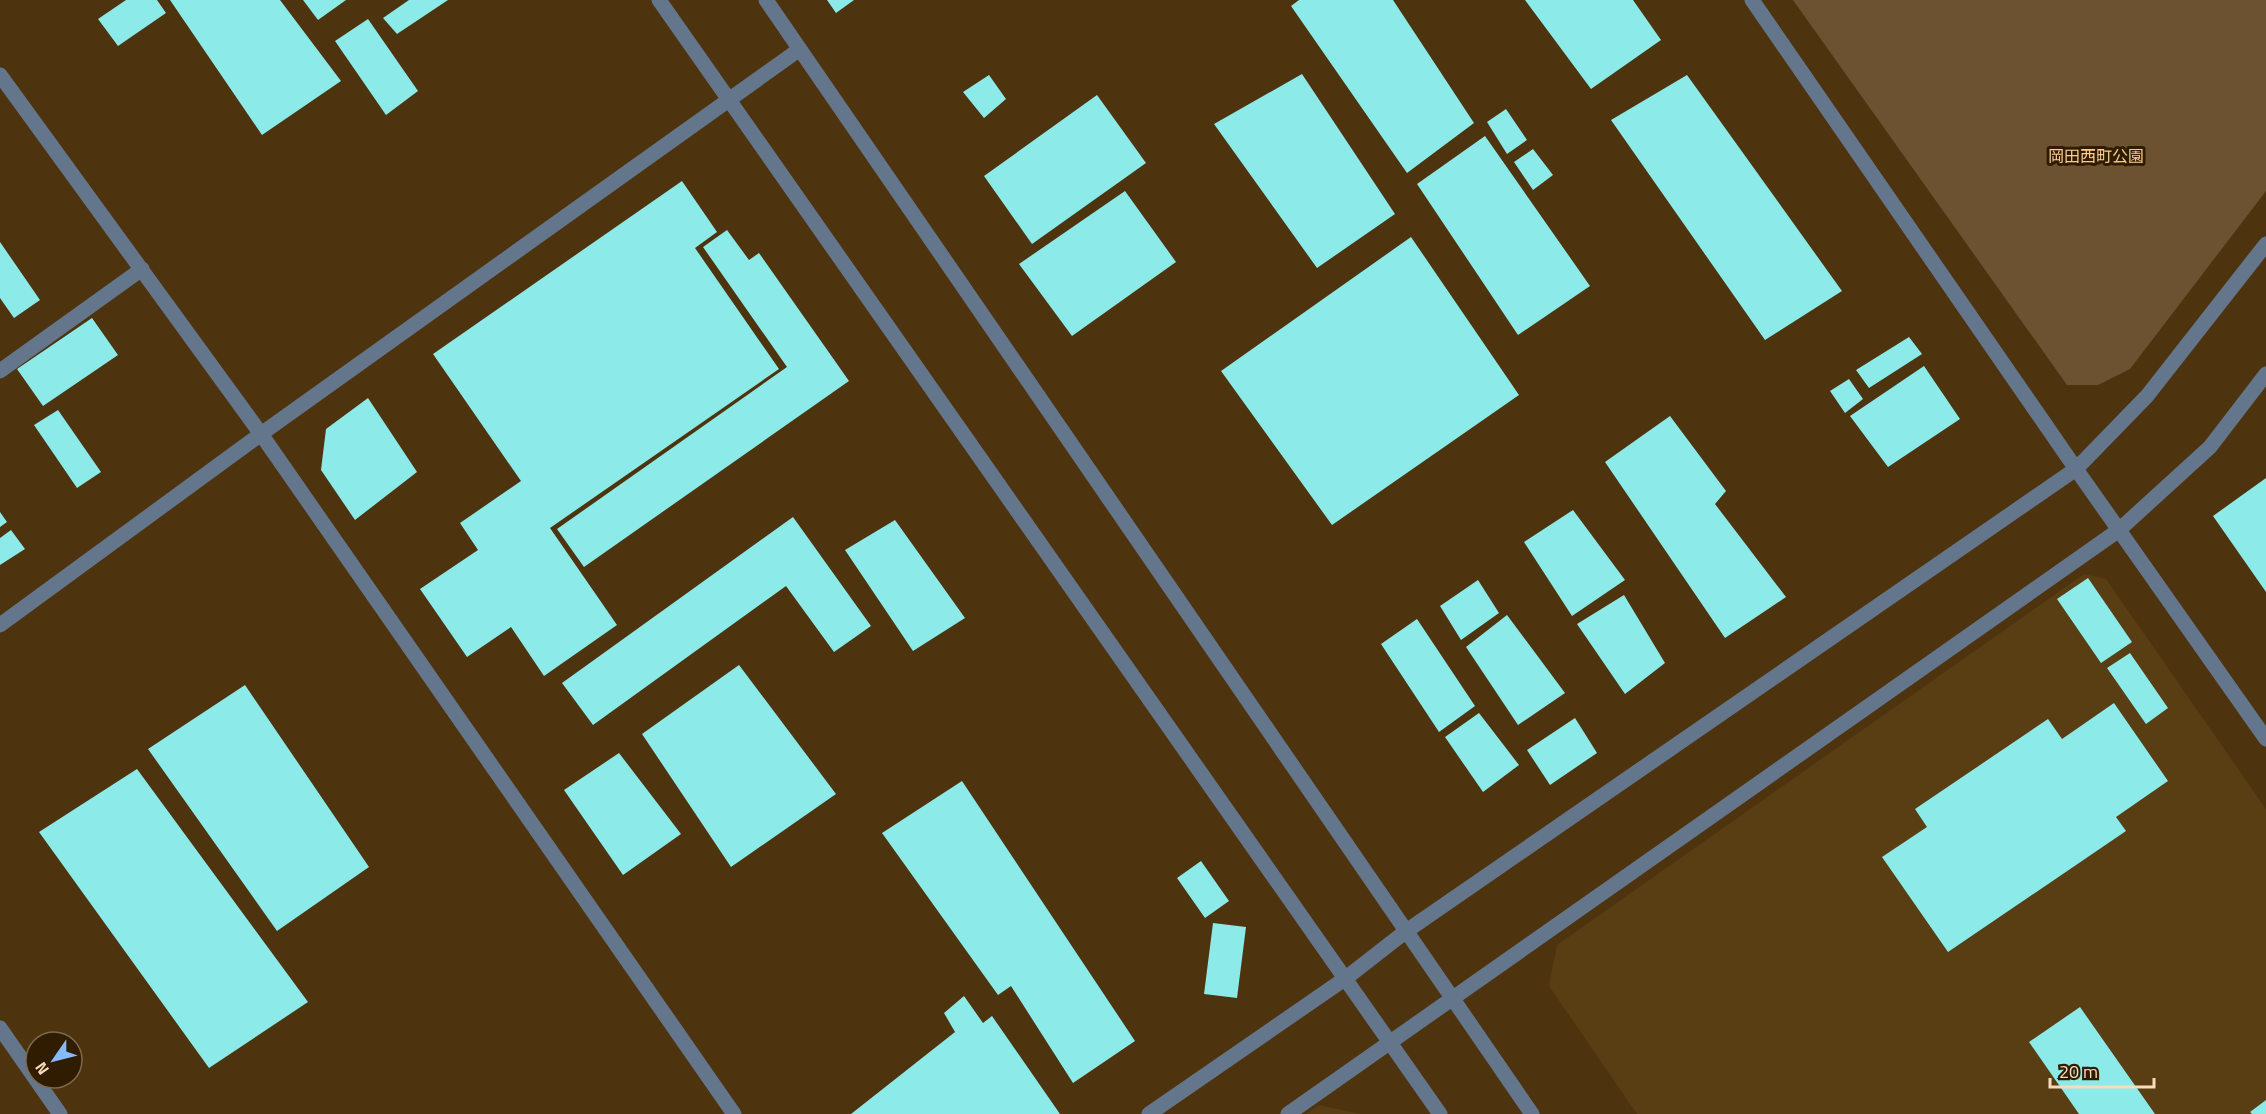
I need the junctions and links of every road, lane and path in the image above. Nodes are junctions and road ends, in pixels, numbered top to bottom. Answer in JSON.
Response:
{"nodes":[{"id":1,"x":659,"y":0,"type":"edge"},
{"id":2,"x":766,"y":0,"type":"edge"},
{"id":3,"x":1752,"y":0,"type":"edge"},
{"id":4,"x":800,"y":49,"type":"junction"},
{"id":5,"x":0,"y":75,"type":"edge"},
{"id":6,"x":728,"y":99,"type":"junction"},
{"id":7,"x":2266,"y":244,"type":"edge"},
{"id":8,"x":142,"y":269,"type":"junction"},
{"id":9,"x":0,"y":371,"type":"edge"},
{"id":10,"x":2266,"y":374,"type":"edge"},
{"id":11,"x":261,"y":434,"type":"junction"},
{"id":12,"x":2076,"y":469,"type":"junction"},
{"id":13,"x":2119,"y":530,"type":"junction"},
{"id":14,"x":0,"y":625,"type":"edge"},
{"id":15,"x":2266,"y":739,"type":"edge"},
{"id":16,"x":1405,"y":932,"type":"junction"},
{"id":17,"x":1346,"y":978,"type":"junction"},
{"id":18,"x":1451,"y":999,"type":"junction"},
{"id":19,"x":0,"y":1028,"type":"edge"},
{"id":20,"x":1391,"y":1042,"type":"junction"},
{"id":21,"x":60,"y":1114,"type":"edge"},
{"id":22,"x":734,"y":1114,"type":"edge"},
{"id":23,"x":1149,"y":1114,"type":"edge"},
{"id":24,"x":1288,"y":1114,"type":"edge"},
{"id":25,"x":1440,"y":1114,"type":"edge"},
{"id":26,"x":1532,"y":1114,"type":"edge"}],
"edges":[{"from":1,"to":6,"type":"street"},
{"from":2,"to":4,"type":"street"},
{"from":3,"to":12,"type":"street"},
{"from":4,"to":6,"type":"street"},
{"from":4,"to":16,"type":"street"},
{"from":5,"to":8,"type":"street"},
{"from":6,"to":11,"type":"street"},
{"from":6,"to":17,"type":"street"},
{"from":7,"to":12,"type":"street"},
{"from":8,"to":9,"type":"street"},
{"from":8,"to":11,"type":"street"},
{"from":10,"to":13,"type":"street"},
{"from":11,"to":14,"type":"street"},
{"from":11,"to":22,"type":"street"},
{"from":12,"to":13,"type":"street"},
{"from":12,"to":16,"type":"street"},
{"from":13,"to":15,"type":"street"},
{"from":13,"to":18,"type":"street"},
{"from":16,"to":17,"type":"street"},
{"from":16,"to":18,"type":"street"},
{"from":17,"to":20,"type":"street"},
{"from":17,"to":23,"type":"street"},
{"from":18,"to":20,"type":"street"},
{"from":18,"to":26,"type":"street"},
{"from":19,"to":21,"type":"street"},
{"from":20,"to":24,"type":"street"},
{"from":20,"to":25,"type":"street"}]}
